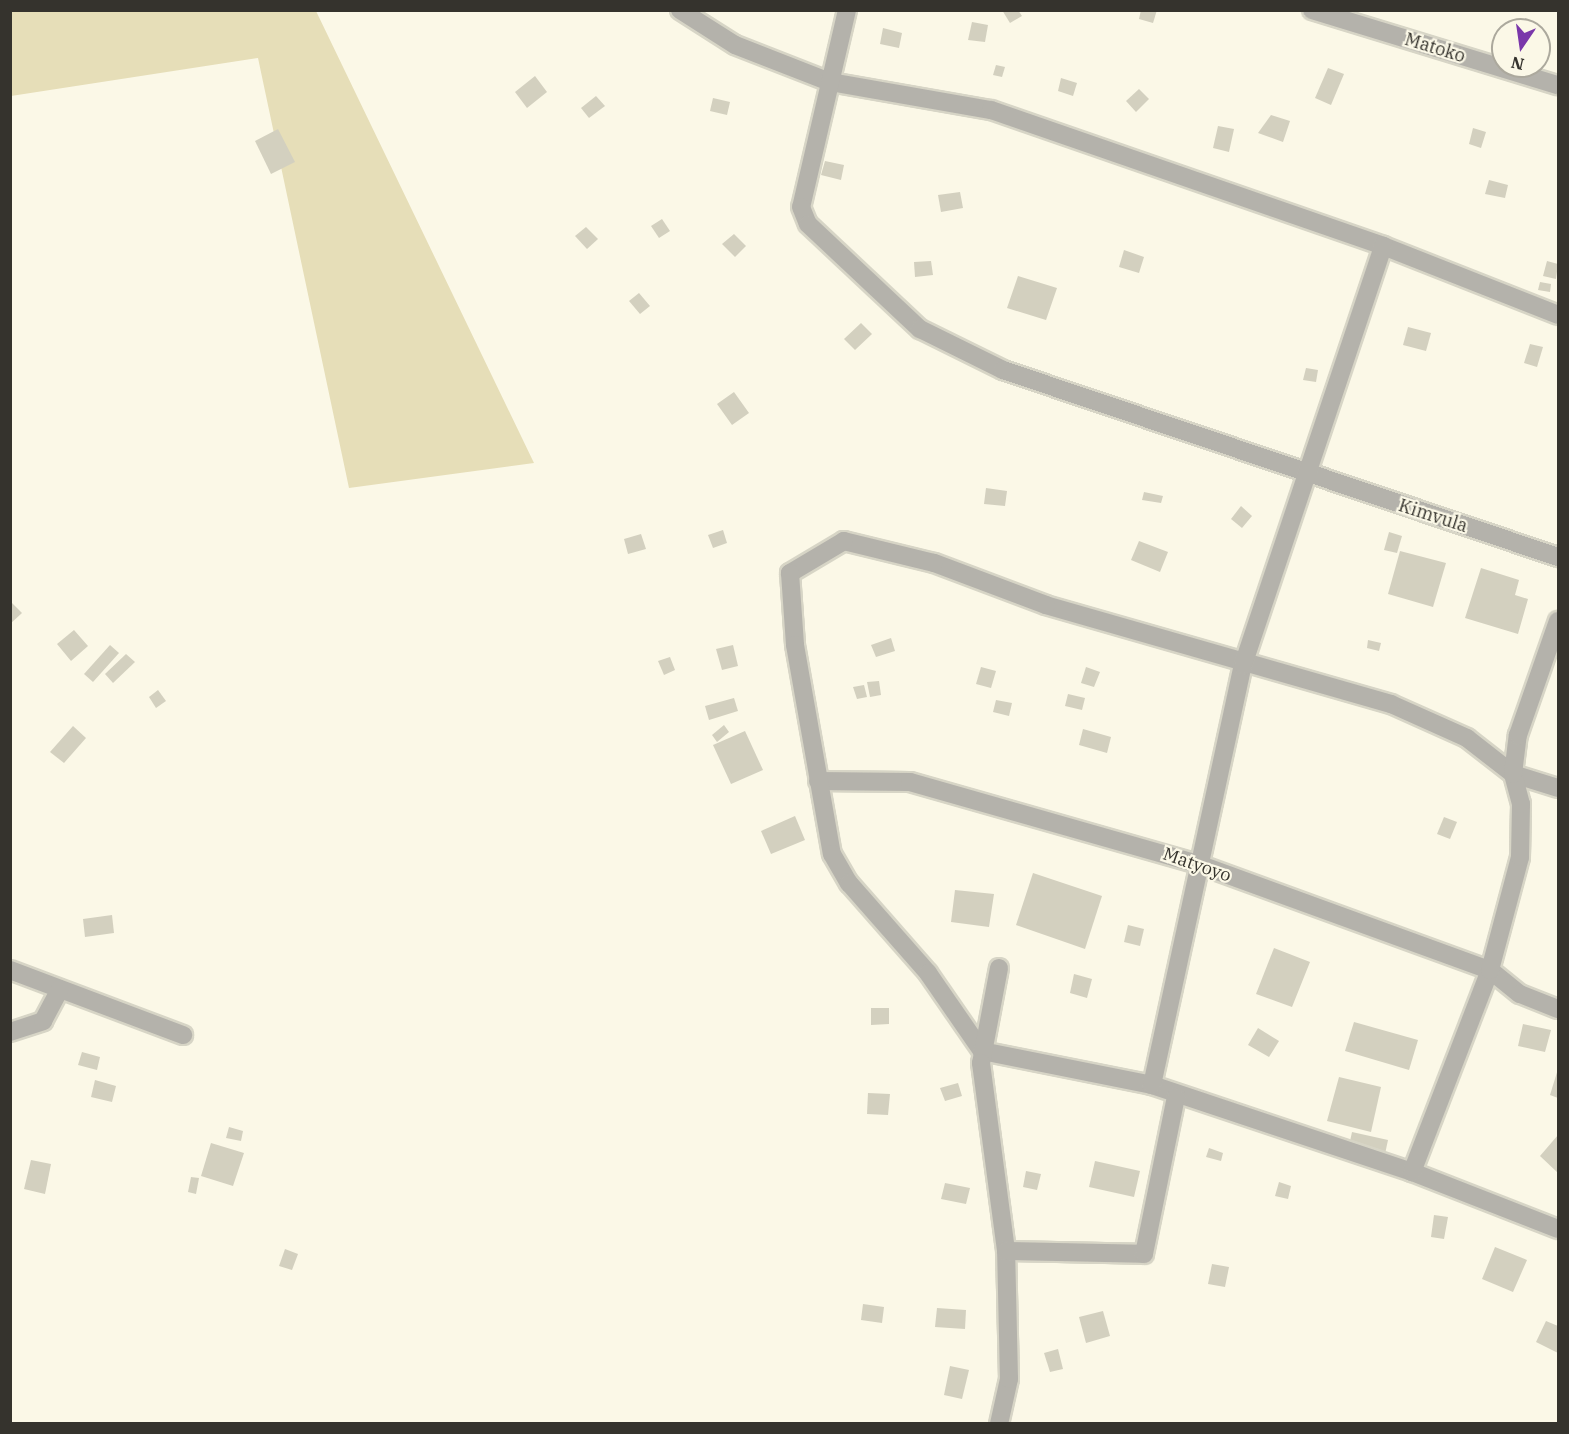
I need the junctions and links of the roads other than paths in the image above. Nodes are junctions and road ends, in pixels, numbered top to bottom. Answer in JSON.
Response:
{"nodes":[{"id":1,"x":680,"y":10,"type":"edge"},
{"id":2,"x":847,"y":10,"type":"edge"},
{"id":3,"x":1312,"y":10,"type":"edge"},
{"id":4,"x":830,"y":82,"type":"junction"},
{"id":5,"x":1558,"y":85,"type":"edge"},
{"id":6,"x":1383,"y":246,"type":"junction"},
{"id":7,"x":1558,"y":315,"type":"edge"},
{"id":8,"x":1307,"y":474,"type":"junction"},
{"id":9,"x":1558,"y":557,"type":"edge"},
{"id":10,"x":1558,"y":621,"type":"edge"},
{"id":11,"x":1243,"y":665,"type":"junction"},
{"id":12,"x":1513,"y":774,"type":"junction"},
{"id":13,"x":818,"y":781,"type":"junction"},
{"id":14,"x":1558,"y":788,"type":"edge"},
{"id":15,"x":1198,"y":864,"type":"junction"},
{"id":16,"x":999,"y":968,"type":"dead end"},
{"id":17,"x":10,"y":970,"type":"edge"},
{"id":18,"x":1490,"y":970,"type":"junction"},
{"id":19,"x":60,"y":989,"type":"junction"},
{"id":20,"x":1558,"y":1009,"type":"edge"},
{"id":21,"x":10,"y":1032,"type":"edge"},
{"id":22,"x":183,"y":1035,"type":"dead end"},
{"id":23,"x":982,"y":1051,"type":"junction"},
{"id":24,"x":1152,"y":1085,"type":"junction"},
{"id":25,"x":1176,"y":1097,"type":"junction"},
{"id":26,"x":1412,"y":1172,"type":"junction"},
{"id":27,"x":1558,"y":1228,"type":"edge"},
{"id":28,"x":1006,"y":1251,"type":"junction"},
{"id":29,"x":999,"y":1424,"type":"edge"}],
"edges":[{"from":1,"to":4,"type":"street"},
{"from":2,"to":4,"type":"street","name":"Kimvula"},
{"from":3,"to":5,"type":"street","name":"Matoko"},
{"from":4,"to":6,"type":"street"},
{"from":4,"to":8,"type":"street","name":"Kimvula"},
{"from":6,"to":7,"type":"street"},
{"from":6,"to":8,"type":"street"},
{"from":8,"to":9,"type":"street","name":"Kimvula"},
{"from":8,"to":11,"type":"street"},
{"from":10,"to":12,"type":"street"},
{"from":11,"to":12,"type":"street"},
{"from":11,"to":13,"type":"street"},
{"from":11,"to":15,"type":"street"},
{"from":12,"to":14,"type":"street"},
{"from":12,"to":18,"type":"street"},
{"from":13,"to":15,"type":"street","name":"Matyoyo"},
{"from":13,"to":23,"type":"street"},
{"from":15,"to":18,"type":"street","name":"Matyoyo"},
{"from":15,"to":24,"type":"street"},
{"from":16,"to":23,"type":"street"},
{"from":17,"to":19,"type":"street"},
{"from":18,"to":20,"type":"street","name":"Matyoyo"},
{"from":18,"to":26,"type":"street"},
{"from":19,"to":21,"type":"street"},
{"from":19,"to":22,"type":"street"},
{"from":23,"to":24,"type":"street"},
{"from":23,"to":28,"type":"street"},
{"from":24,"to":25,"type":"street"},
{"from":25,"to":26,"type":"street"},
{"from":25,"to":28,"type":"street"},
{"from":26,"to":27,"type":"street"},
{"from":28,"to":29,"type":"street"}]}
